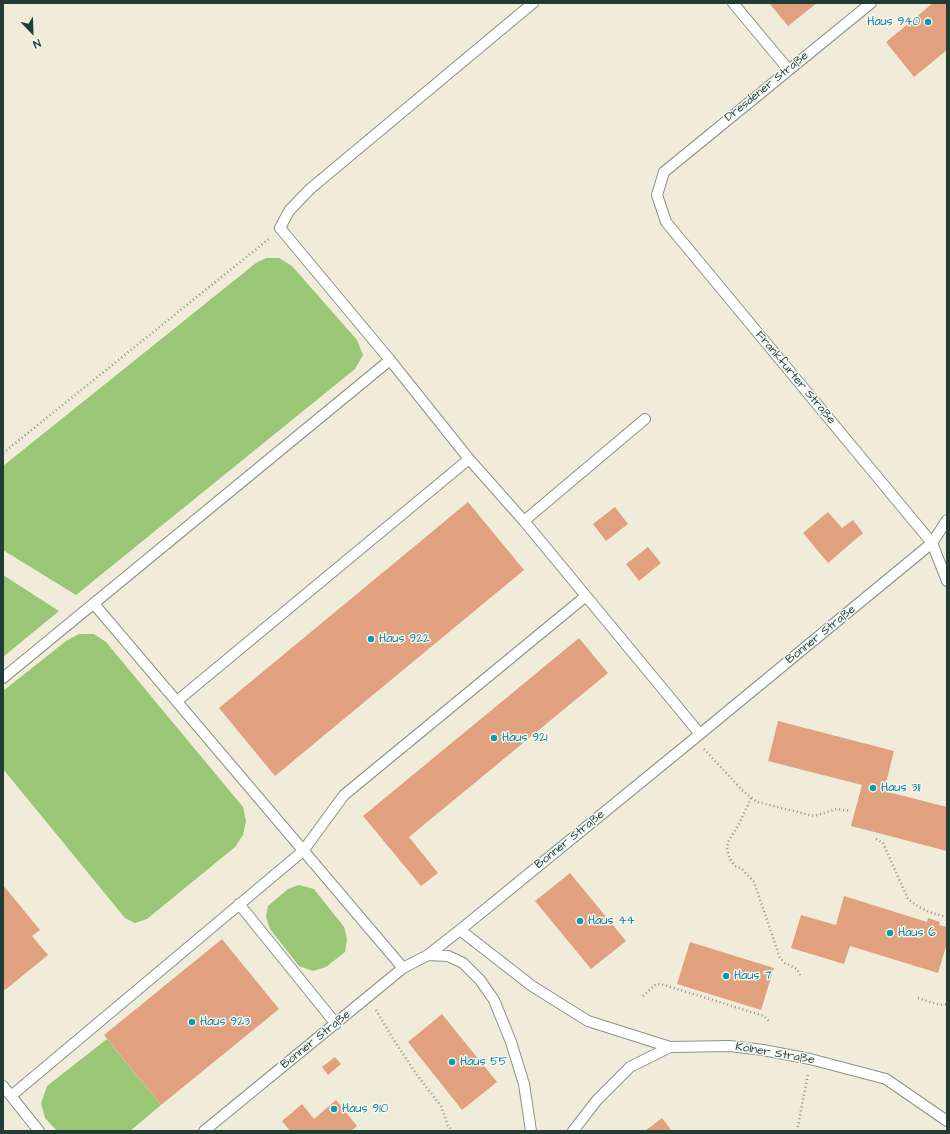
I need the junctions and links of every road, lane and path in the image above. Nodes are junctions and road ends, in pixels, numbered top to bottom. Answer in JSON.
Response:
{"nodes":[{"id":1,"x":533,"y":3,"type":"edge"},
{"id":2,"x":733,"y":3,"type":"edge"},
{"id":3,"x":871,"y":3,"type":"edge"},
{"id":4,"x":788,"y":69,"type":"junction"},
{"id":5,"x":664,"y":172,"type":"joint"},
{"id":6,"x":280,"y":228,"type":"junction"},
{"id":7,"x":390,"y":360,"type":"junction"},
{"id":8,"x":645,"y":419,"type":"dead end"},
{"id":9,"x":3,"y":453,"type":"edge"},
{"id":10,"x":469,"y":459,"type":"junction"},
{"id":11,"x":947,"y":520,"type":"edge"},
{"id":12,"x":524,"y":521,"type":"junction"},
{"id":13,"x":932,"y":544,"type":"junction"},
{"id":14,"x":947,"y":581,"type":"edge"},
{"id":15,"x":586,"y":596,"type":"junction"},
{"id":16,"x":94,"y":604,"type":"junction"},
{"id":17,"x":3,"y":678,"type":"edge"},
{"id":18,"x":177,"y":701,"type":"junction"},
{"id":19,"x":697,"y":736,"type":"junction"},
{"id":20,"x":751,"y":798,"type":"junction"},
{"id":21,"x":851,"y":811,"type":"dead end"},
{"id":22,"x":876,"y":839,"type":"dead end"},
{"id":23,"x":303,"y":851,"type":"junction"},
{"id":24,"x":239,"y":904,"type":"junction"},
{"id":25,"x":947,"y":917,"type":"edge"},
{"id":26,"x":460,"y":930,"type":"junction"},
{"id":27,"x":428,"y":955,"type":"junction"},
{"id":28,"x":403,"y":968,"type":"junction"},
{"id":29,"x":801,"y":977,"type":"dead end"},
{"id":30,"x":643,"y":996,"type":"dead end"},
{"id":31,"x":369,"y":997,"type":"junction"},
{"id":32,"x":918,"y":998,"type":"dead end"},
{"id":33,"x":947,"y":1004,"type":"edge"},
{"id":34,"x":770,"y":1022,"type":"dead end"},
{"id":35,"x":336,"y":1024,"type":"junction"},
{"id":36,"x":670,"y":1047,"type":"junction"},
{"id":37,"x":810,"y":1059,"type":"junction"},
{"id":38,"x":3,"y":1086,"type":"edge"},
{"id":39,"x":11,"y":1096,"type":"junction"},
{"id":40,"x":947,"y":1121,"type":"edge"},
{"id":41,"x":39,"y":1131,"type":"edge"},
{"id":42,"x":204,"y":1131,"type":"edge"},
{"id":43,"x":453,"y":1131,"type":"edge"},
{"id":44,"x":531,"y":1131,"type":"edge"},
{"id":45,"x":573,"y":1131,"type":"edge"},
{"id":46,"x":797,"y":1131,"type":"edge"}],
"edges":[{"from":1,"to":6,"type":"lane"},
{"from":2,"to":4,"type":"lane"},
{"from":3,"to":4,"type":"lane","name":"Dresdener Straße"},
{"from":4,"to":5,"type":"lane","name":"Dresdener Straße"},
{"from":5,"to":13,"type":"lane","name":"Frankfurter Straße"},
{"from":6,"to":7,"type":"lane"},
{"from":6,"to":9,"type":"path"},
{"from":7,"to":10,"type":"lane"},
{"from":7,"to":16,"type":"lane"},
{"from":8,"to":12,"type":"lane"},
{"from":10,"to":12,"type":"lane"},
{"from":10,"to":18,"type":"lane"},
{"from":11,"to":13,"type":"lane","name":"Bonner Straße"},
{"from":12,"to":15,"type":"lane"},
{"from":13,"to":14,"type":"lane","name":"Frankfurter Straße"},
{"from":13,"to":19,"type":"lane","name":"Bonner Straße"},
{"from":15,"to":19,"type":"lane"},
{"from":15,"to":23,"type":"lane"},
{"from":16,"to":17,"type":"lane"},
{"from":16,"to":18,"type":"lane"},
{"from":18,"to":23,"type":"lane"},
{"from":19,"to":20,"type":"path"},
{"from":19,"to":26,"type":"lane","name":"Bonner Straße"},
{"from":20,"to":21,"type":"path"},
{"from":20,"to":29,"type":"path"},
{"from":22,"to":25,"type":"path"},
{"from":23,"to":24,"type":"lane"},
{"from":23,"to":28,"type":"lane"},
{"from":24,"to":35,"type":"lane"},
{"from":24,"to":39,"type":"lane"},
{"from":26,"to":27,"type":"lane","name":"Bonner Straße"},
{"from":26,"to":36,"type":"lane"},
{"from":27,"to":28,"type":"lane","name":"Bonner Straße"},
{"from":27,"to":44,"type":"lane"},
{"from":28,"to":31,"type":"lane","name":"Bonner Straße"},
{"from":30,"to":34,"type":"path"},
{"from":31,"to":35,"type":"lane","name":"Bonner Straße"},
{"from":31,"to":43,"type":"path"},
{"from":32,"to":33,"type":"path"},
{"from":35,"to":42,"type":"lane","name":"Bonner Straße"},
{"from":36,"to":37,"type":"lane","name":"Kölner Straße"},
{"from":36,"to":45,"type":"lane","name":"Kölner Straße"},
{"from":37,"to":40,"type":"lane","name":"Kölner Straße"},
{"from":37,"to":46,"type":"path"},
{"from":38,"to":39,"type":"lane"},
{"from":39,"to":41,"type":"lane"}]}
